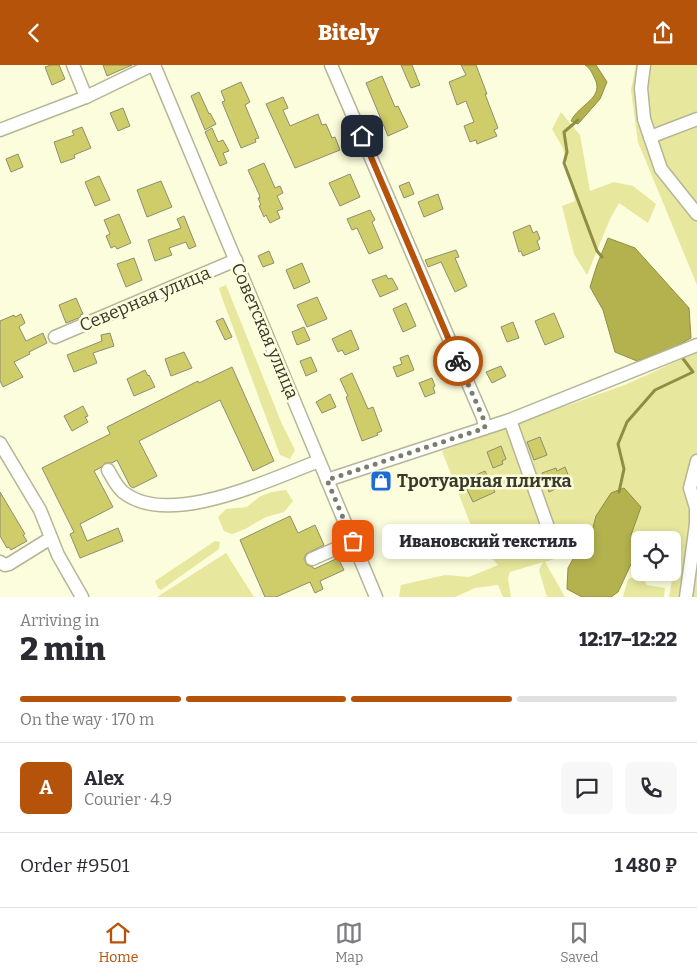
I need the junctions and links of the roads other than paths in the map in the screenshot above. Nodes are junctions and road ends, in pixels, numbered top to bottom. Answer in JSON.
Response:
{"nodes":[{"id":1,"x":73,"y":65,"type":"edge"},
{"id":2,"x":153,"y":65,"type":"edge"},
{"id":3,"x":331,"y":65,"type":"edge"},
{"id":4,"x":644,"y":65,"type":"edge"},
{"id":5,"x":86,"y":97,"type":"junction"},
{"id":6,"x":697,"y":119,"type":"edge"},
{"id":7,"x":0,"y":131,"type":"edge"},
{"id":8,"x":650,"y":137,"type":"junction"},
{"id":9,"x":697,"y":214,"type":"edge"},
{"id":10,"x":236,"y":260,"type":"junction"},
{"id":11,"x":55,"y":337,"type":"dead end"},
{"id":12,"x":697,"y":345,"type":"edge"},
{"id":13,"x":510,"y":420,"type":"junction"},
{"id":14,"x":485,"y":428,"type":"junction"},
{"id":15,"x":0,"y":443,"type":"edge"},
{"id":16,"x":319,"y":461,"type":"junction"},
{"id":17,"x":697,"y":461,"type":"edge"},
{"id":18,"x":108,"y":470,"type":"dead end"},
{"id":19,"x":327,"y":480,"type":"junction"},
{"id":20,"x":696,"y":509,"type":"edge"},
{"id":21,"x":550,"y":533,"type":"dead end"},
{"id":22,"x":51,"y":538,"type":"junction"},
{"id":23,"x":353,"y":541,"type":"junction"},
{"id":24,"x":312,"y":559,"type":"dead end"},
{"id":25,"x":0,"y":562,"type":"edge"},
{"id":26,"x":82,"y":597,"type":"edge"},
{"id":27,"x":376,"y":597,"type":"edge"},
{"id":28,"x":686,"y":597,"type":"edge"}],
"edges":[{"from":1,"to":5,"type":"street"},
{"from":2,"to":5,"type":"street"},
{"from":2,"to":10,"type":"street","name":"Советская улица"},
{"from":3,"to":14,"type":"street"},
{"from":4,"to":8,"type":"street"},
{"from":5,"to":7,"type":"street"},
{"from":6,"to":8,"type":"street"},
{"from":8,"to":9,"type":"street"},
{"from":10,"to":11,"type":"street","name":"Северная улица"},
{"from":10,"to":16,"type":"street","name":"Советская улица"},
{"from":12,"to":13,"type":"street"},
{"from":13,"to":14,"type":"street"},
{"from":13,"to":21,"type":"street"},
{"from":14,"to":19,"type":"street"},
{"from":15,"to":22,"type":"street"},
{"from":16,"to":18,"type":"street"},
{"from":16,"to":19,"type":"street","name":"Советская улица"},
{"from":17,"to":20,"type":"street"},
{"from":19,"to":23,"type":"street","name":"Советская улица"},
{"from":20,"to":28,"type":"street"},
{"from":22,"to":25,"type":"street"},
{"from":22,"to":26,"type":"street"},
{"from":23,"to":24,"type":"street"},
{"from":23,"to":27,"type":"street","name":"Советская улица"}]}
